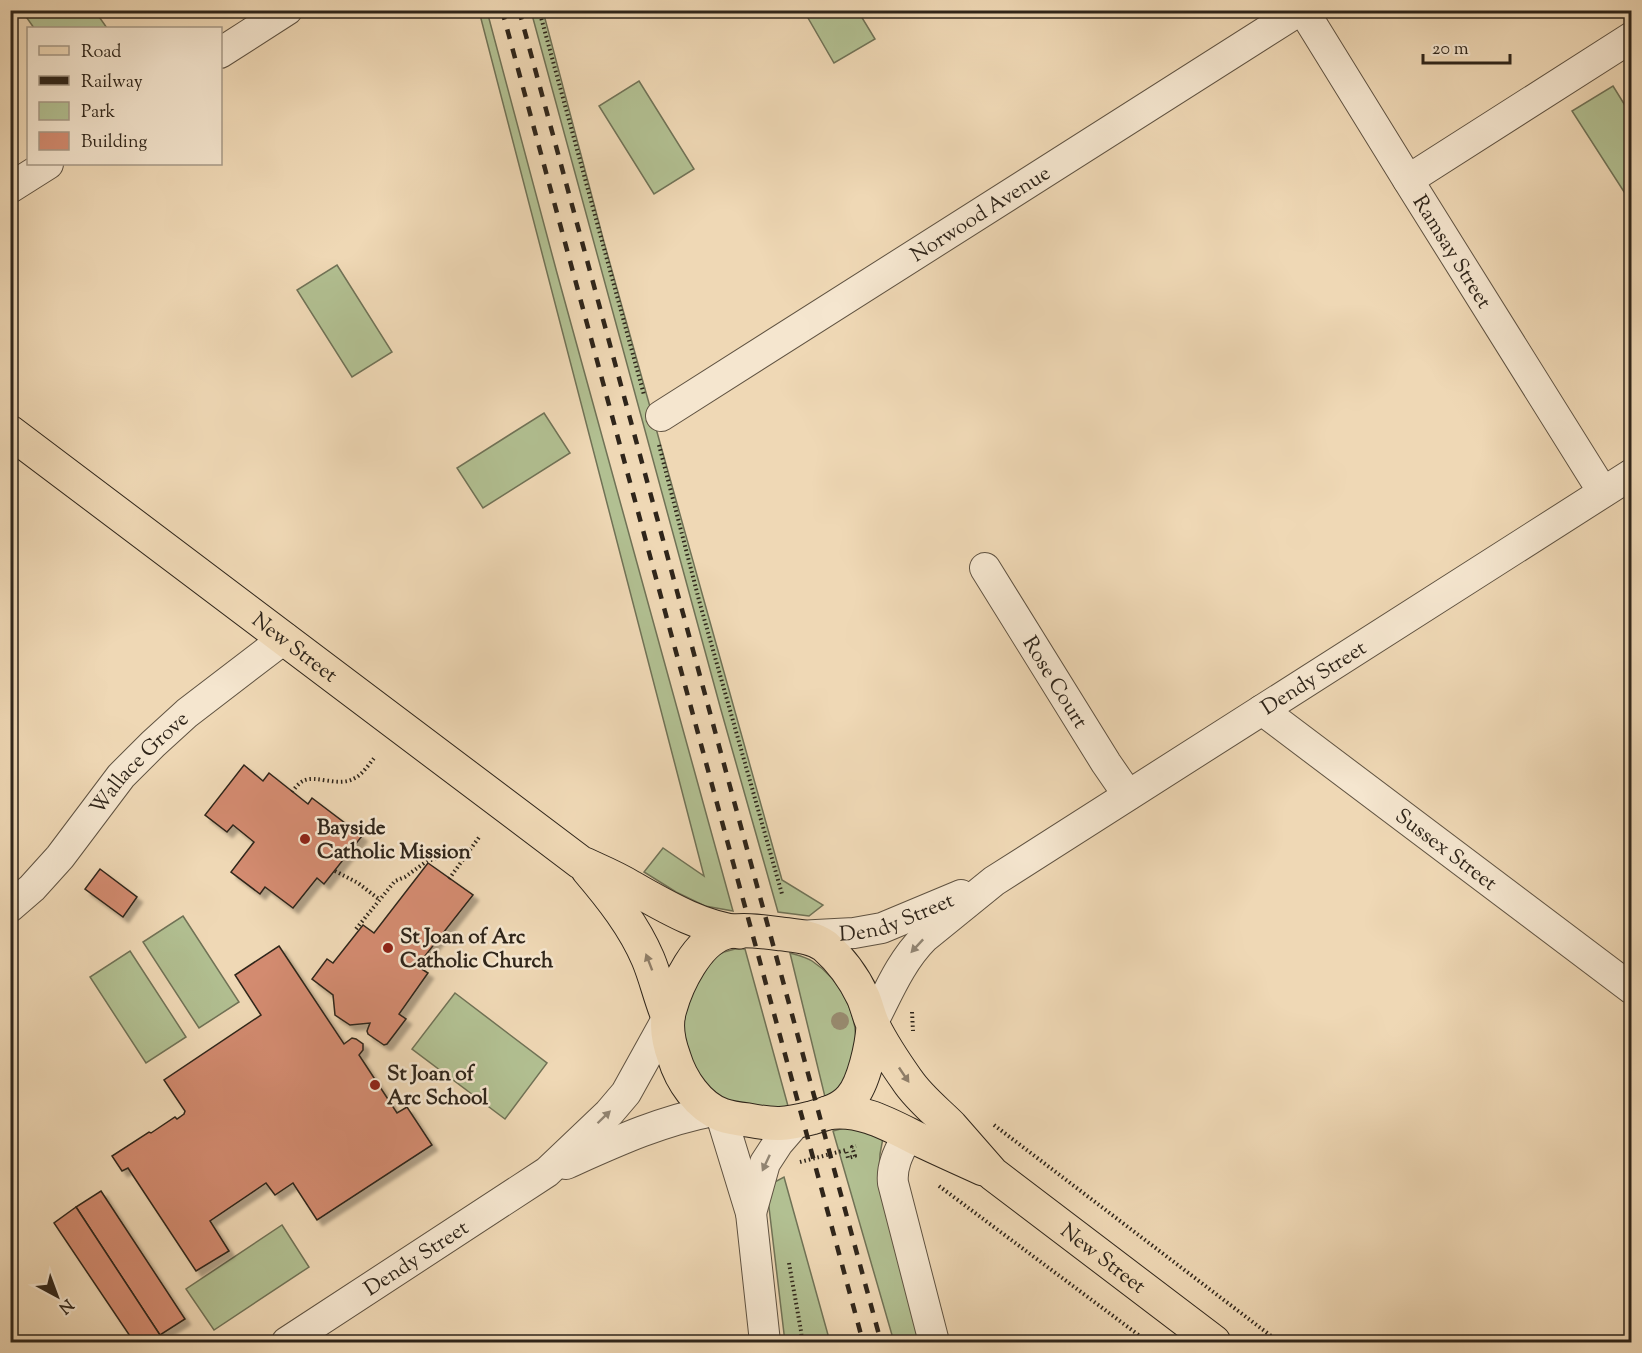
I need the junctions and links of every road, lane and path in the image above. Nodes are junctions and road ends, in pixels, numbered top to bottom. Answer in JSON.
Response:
{"nodes":[{"id":1,"x":287,"y":10,"type":"edge"},
{"id":2,"x":539,"y":10,"type":"edge"},
{"id":3,"x":1301,"y":10,"type":"edge"},
{"id":4,"x":1632,"y":37,"type":"edge"},
{"id":5,"x":222,"y":52,"type":"edge"},
{"id":6,"x":46,"y":165,"type":"edge"},
{"id":7,"x":1408,"y":180,"type":"junction"},
{"id":8,"x":10,"y":188,"type":"edge"},
{"id":9,"x":655,"y":421,"type":"junction"},
{"id":10,"x":10,"y":432,"type":"edge"},
{"id":11,"x":1632,"y":474,"type":"edge"},
{"id":12,"x":1603,"y":492,"type":"junction"},
{"id":13,"x":985,"y":568,"type":"dead end"},
{"id":14,"x":285,"y":638,"type":"junction"},
{"id":15,"x":1262,"y":711,"type":"junction"},
{"id":16,"x":375,"y":757,"type":"dead end"},
{"id":17,"x":292,"y":792,"type":"dead end"},
{"id":18,"x":1128,"y":795,"type":"junction"},
{"id":19,"x":480,"y":836,"type":"dead end"},
{"id":20,"x":470,"y":851,"type":"junction"},
{"id":21,"x":580,"y":862,"type":"junction"},
{"id":22,"x":335,"y":871,"type":"dead end"},
{"id":23,"x":449,"y":879,"type":"dead end"},
{"id":24,"x":994,"y":881,"type":"junction"},
{"id":25,"x":782,"y":894,"type":"dead end"},
{"id":26,"x":380,"y":900,"type":"junction"},
{"id":27,"x":10,"y":907,"type":"edge"},
{"id":28,"x":356,"y":929,"type":"dead end"},
{"id":29,"x":739,"y":932,"type":"junction"},
{"id":30,"x":795,"y":936,"type":"junction"},
{"id":31,"x":892,"y":983,"type":"junction"},
{"id":32,"x":1632,"y":989,"type":"edge"},
{"id":33,"x":667,"y":1018,"type":"junction"},
{"id":34,"x":873,"y":1025,"type":"junction"},
{"id":35,"x":913,"y":1031,"type":"dead end"},
{"id":36,"x":928,"y":1104,"type":"junction"},
{"id":37,"x":717,"y":1113,"type":"junction"},
{"id":38,"x":812,"y":1117,"type":"junction"},
{"id":39,"x":987,"y":1120,"type":"dead end"},
{"id":40,"x":908,"y":1134,"type":"junction"},
{"id":41,"x":547,"y":1172,"type":"junction"},
{"id":42,"x":993,"y":1174,"type":"junction"},
{"id":43,"x":751,"y":1213,"type":"junction"},
{"id":44,"x":287,"y":1342,"type":"edge"},
{"id":45,"x":765,"y":1342,"type":"edge"},
{"id":46,"x":934,"y":1342,"type":"edge"},
{"id":47,"x":1214,"y":1342,"type":"edge"},
{"id":48,"x":1280,"y":1342,"type":"edge"}],
"edges":[{"from":1,"to":5,"type":"street"},
{"from":2,"to":9,"type":"path"},
{"from":3,"to":7,"type":"street","name":"Ramsay Street"},
{"from":3,"to":9,"type":"street","name":"Norwood Avenue"},
{"from":4,"to":7,"type":"street"},
{"from":6,"to":8,"type":"street"},
{"from":7,"to":12,"type":"street","name":"Ramsay Street"},
{"from":9,"to":25,"type":"path"},
{"from":10,"to":14,"type":"main road","name":"New Street"},
{"from":11,"to":12,"type":"street","name":"Dendy Street"},
{"from":12,"to":15,"type":"street","name":"Dendy Street"},
{"from":13,"to":18,"type":"street","name":"Rose Court"},
{"from":14,"to":21,"type":"main road","name":"New Street"},
{"from":14,"to":27,"type":"street","name":"Wallace Grove"},
{"from":15,"to":18,"type":"street","name":"Dendy Street"},
{"from":15,"to":32,"type":"street","name":"Sussex Street"},
{"from":16,"to":17,"type":"path"},
{"from":18,"to":24,"type":"street","name":"Dendy Street"},
{"from":19,"to":20,"type":"path"},
{"from":20,"to":23,"type":"path"},
{"from":20,"to":26,"type":"path"},
{"from":21,"to":29,"type":"main road","name":"New Street"},
{"from":33,"to":21,"type":"main road","name":"New Street","one_way":true},
{"from":22,"to":26,"type":"path"},
{"from":24,"to":30,"type":"street","name":"Dendy Street"},
{"from":24,"to":31,"type":"street","name":"Dendy Street","one_way":true},
{"from":26,"to":28,"type":"path"},
{"from":29,"to":30,"type":"main road"},
{"from":29,"to":33,"type":"main road"},
{"from":30,"to":34,"type":"main road"},
{"from":31,"to":34,"type":"street","name":"Dendy Street"},
{"from":31,"to":35,"type":"path"},
{"from":33,"to":37,"type":"main road"},
{"from":41,"to":33,"type":"street","name":"Dendy Street","one_way":true},
{"from":34,"to":36,"type":"main road","name":"New Street","one_way":true},
{"from":34,"to":38,"type":"main road"},
{"from":36,"to":40,"type":"main road"},
{"from":36,"to":42,"type":"main road","name":"New Street"},
{"from":37,"to":38,"type":"main road"},
{"from":37,"to":41,"type":"street","name":"Dendy Street"},
{"from":37,"to":43,"type":"street"},
{"from":38,"to":40,"type":"main road","name":"New Street"},
{"from":38,"to":43,"type":"street","one_way":true},
{"from":39,"to":48,"type":"path"},
{"from":40,"to":42,"type":"main road","name":"New Street"},
{"from":40,"to":46,"type":"street"},
{"from":41,"to":44,"type":"street","name":"Dendy Street"},
{"from":42,"to":47,"type":"main road","name":"New Street"},
{"from":43,"to":45,"type":"street"}]}
